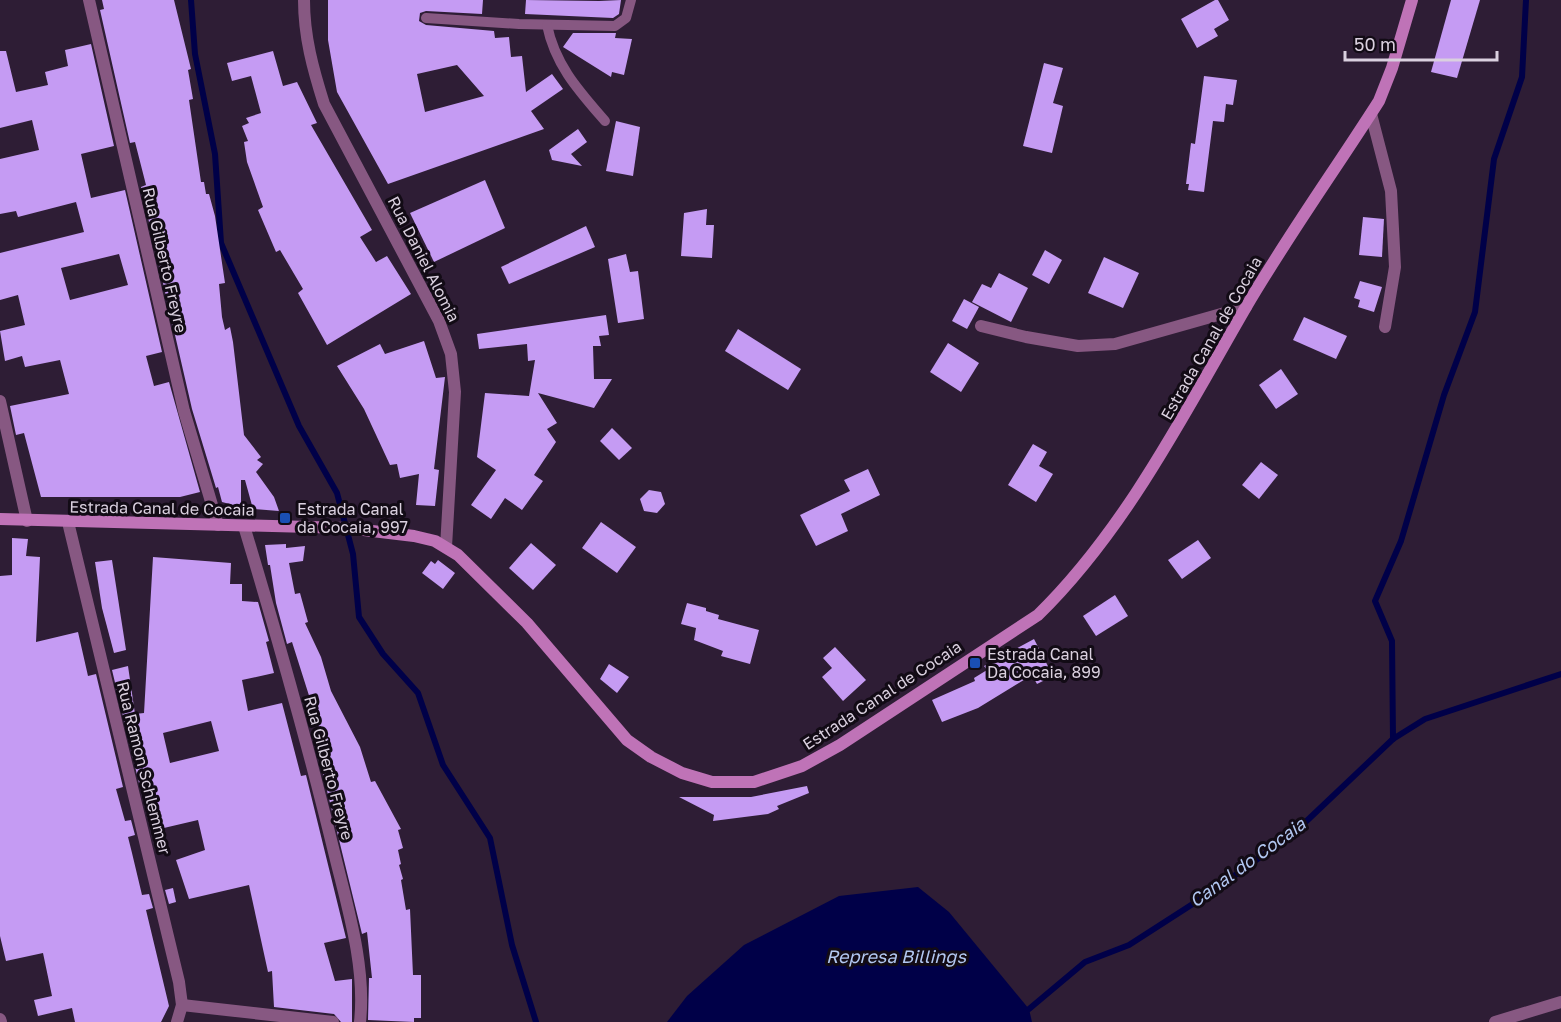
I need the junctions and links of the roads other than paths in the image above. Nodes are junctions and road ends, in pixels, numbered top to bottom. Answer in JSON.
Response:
{"nodes":[{"id":1,"x":88,"y":0,"type":"edge"},
{"id":2,"x":304,"y":0,"type":"edge"},
{"id":3,"x":631,"y":0,"type":"edge"},
{"id":4,"x":1412,"y":0,"type":"edge"},
{"id":5,"x":426,"y":18,"type":"dead end"},
{"id":6,"x":547,"y":25,"type":"junction"},
{"id":7,"x":1371,"y":114,"type":"junction"},
{"id":8,"x":605,"y":122,"type":"dead end"},
{"id":9,"x":1246,"y":307,"type":"junction"},
{"id":10,"x":981,"y":326,"type":"dead end"},
{"id":11,"x":1384,"y":327,"type":"dead end"},
{"id":12,"x":0,"y":401,"type":"edge"},
{"id":13,"x":0,"y":519,"type":"edge"},
{"id":14,"x":27,"y":521,"type":"junction"},
{"id":15,"x":68,"y":522,"type":"junction"},
{"id":16,"x":218,"y":525,"type":"junction"},
{"id":17,"x":244,"y":526,"type":"junction"},
{"id":18,"x":446,"y":547,"type":"junction"},
{"id":19,"x":1561,"y":1003,"type":"edge"},
{"id":20,"x":182,"y":1005,"type":"junction"},
{"id":21,"x":177,"y":1022,"type":"edge"},
{"id":22,"x":333,"y":1022,"type":"edge"},
{"id":23,"x":360,"y":1022,"type":"edge"},
{"id":24,"x":1495,"y":1022,"type":"edge"}],
"edges":[{"from":1,"to":16,"type":"street","name":"Rua Gilberto Freyre"},
{"from":2,"to":18,"type":"street","name":"Rua Daniel Alomia"},
{"from":3,"to":6,"type":"lane"},
{"from":4,"to":7,"type":"main road","name":"Estrada Canal de Cocaia"},
{"from":5,"to":6,"type":"lane"},
{"from":6,"to":8,"type":"lane"},
{"from":7,"to":9,"type":"main road","name":"Estrada Canal de Cocaia"},
{"from":7,"to":11,"type":"street"},
{"from":9,"to":10,"type":"street"},
{"from":9,"to":18,"type":"main road","name":"Estrada Canal de Cocaia"},
{"from":12,"to":14,"type":"street"},
{"from":13,"to":14,"type":"main road","name":"Estrada Canal de Cocaia"},
{"from":14,"to":15,"type":"main road","name":"Estrada Canal de Cocaia"},
{"from":15,"to":16,"type":"main road","name":"Estrada Canal de Cocaia"},
{"from":15,"to":20,"type":"street","name":"Rua Ramon Schlemmer"},
{"from":16,"to":17,"type":"main road","name":"Estrada Canal de Cocaia"},
{"from":17,"to":18,"type":"main road","name":"Estrada Canal de Cocaia"},
{"from":17,"to":23,"type":"street","name":"Rua Gilberto Freyre"},
{"from":19,"to":24,"type":"street"},
{"from":20,"to":21,"type":"street","name":"Rua Ramon Schlemmer"},
{"from":20,"to":22,"type":"street"}]}
